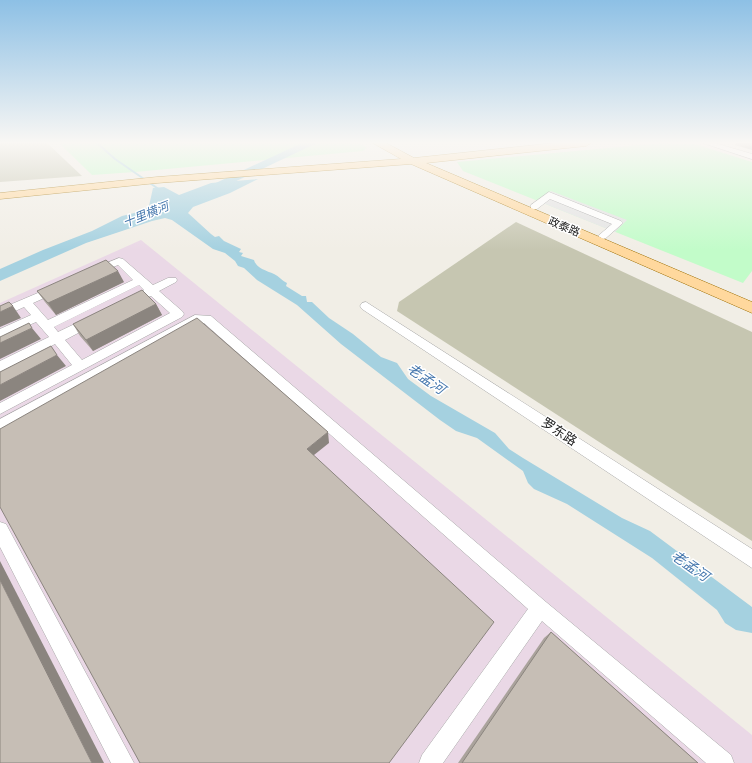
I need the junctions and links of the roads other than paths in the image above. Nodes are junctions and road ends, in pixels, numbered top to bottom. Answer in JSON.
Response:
{"nodes":[{"id":1,"x":146,"y":179,"type":"junction"},
{"id":2,"x":151,"y":179,"type":"edge"},
{"id":3,"x":461,"y":179,"type":"edge"},
{"id":4,"x":465,"y":179,"type":"edge"},
{"id":5,"x":0,"y":190,"type":"edge"},
{"id":6,"x":0,"y":196,"type":"edge"},
{"id":7,"x":534,"y":207,"type":"junction"},
{"id":8,"x":603,"y":236,"type":"junction"},
{"id":9,"x":84,"y":277,"type":"edge"},
{"id":10,"x":141,"y":280,"type":"junction"},
{"id":11,"x":172,"y":280,"type":"dead end"},
{"id":12,"x":69,"y":283,"type":"edge"},
{"id":13,"x":152,"y":290,"type":"junction"},
{"id":14,"x":752,"y":300,"type":"edge"},
{"id":15,"x":131,"y":301,"type":"edge"},
{"id":16,"x":26,"y":302,"type":"junction"},
{"id":17,"x":366,"y":306,"type":"dead end"},
{"id":18,"x":752,"y":308,"type":"edge"},
{"id":19,"x":0,"y":314,"type":"edge"},
{"id":20,"x":104,"y":314,"type":"edge"},
{"id":21,"x":38,"y":316,"type":"junction"},
{"id":22,"x":46,"y":326,"type":"junction"},
{"id":23,"x":0,"y":334,"type":"edge"},
{"id":24,"x":57,"y":338,"type":"junction"},
{"id":25,"x":80,"y":366,"type":"junction"},
{"id":26,"x":0,"y":367,"type":"edge"},
{"id":27,"x":0,"y":409,"type":"edge"},
{"id":28,"x":0,"y":426,"type":"edge"},
{"id":29,"x":0,"y":530,"type":"edge"},
{"id":30,"x":752,"y":559,"type":"edge"},
{"id":31,"x":540,"y":608,"type":"junction"},
{"id":32,"x":123,"y":763,"type":"edge"},
{"id":33,"x":430,"y":763,"type":"edge"},
{"id":34,"x":723,"y":763,"type":"edge"}],
"edges":[{"from":1,"to":2,"type":"main road"},
{"from":1,"to":5,"type":"main road"},
{"from":1,"to":6,"type":"main road"},
{"from":3,"to":18,"type":"main road","name":"政泰路"},
{"from":4,"to":7,"type":"main road","name":"政泰路"},
{"from":7,"to":8,"type":"main road","name":"政泰路"},
{"from":7,"to":8,"type":"street"},
{"from":8,"to":14,"type":"main road","name":"政泰路"},
{"from":9,"to":10,"type":"street"},
{"from":10,"to":13,"type":"street"},
{"from":10,"to":22,"type":"street"},
{"from":11,"to":13,"type":"street"},
{"from":12,"to":16,"type":"street"},
{"from":13,"to":15,"type":"street"},
{"from":13,"to":25,"type":"street"},
{"from":16,"to":19,"type":"street"},
{"from":16,"to":21,"type":"street"},
{"from":17,"to":30,"type":"street","name":"罗东路"},
{"from":20,"to":24,"type":"street"},
{"from":21,"to":22,"type":"street"},
{"from":21,"to":23,"type":"street"},
{"from":22,"to":24,"type":"street"},
{"from":24,"to":25,"type":"street"},
{"from":24,"to":26,"type":"street"},
{"from":25,"to":27,"type":"street"},
{"from":28,"to":31,"type":"street"},
{"from":29,"to":32,"type":"street"},
{"from":31,"to":33,"type":"street"},
{"from":31,"to":34,"type":"street"}]}
